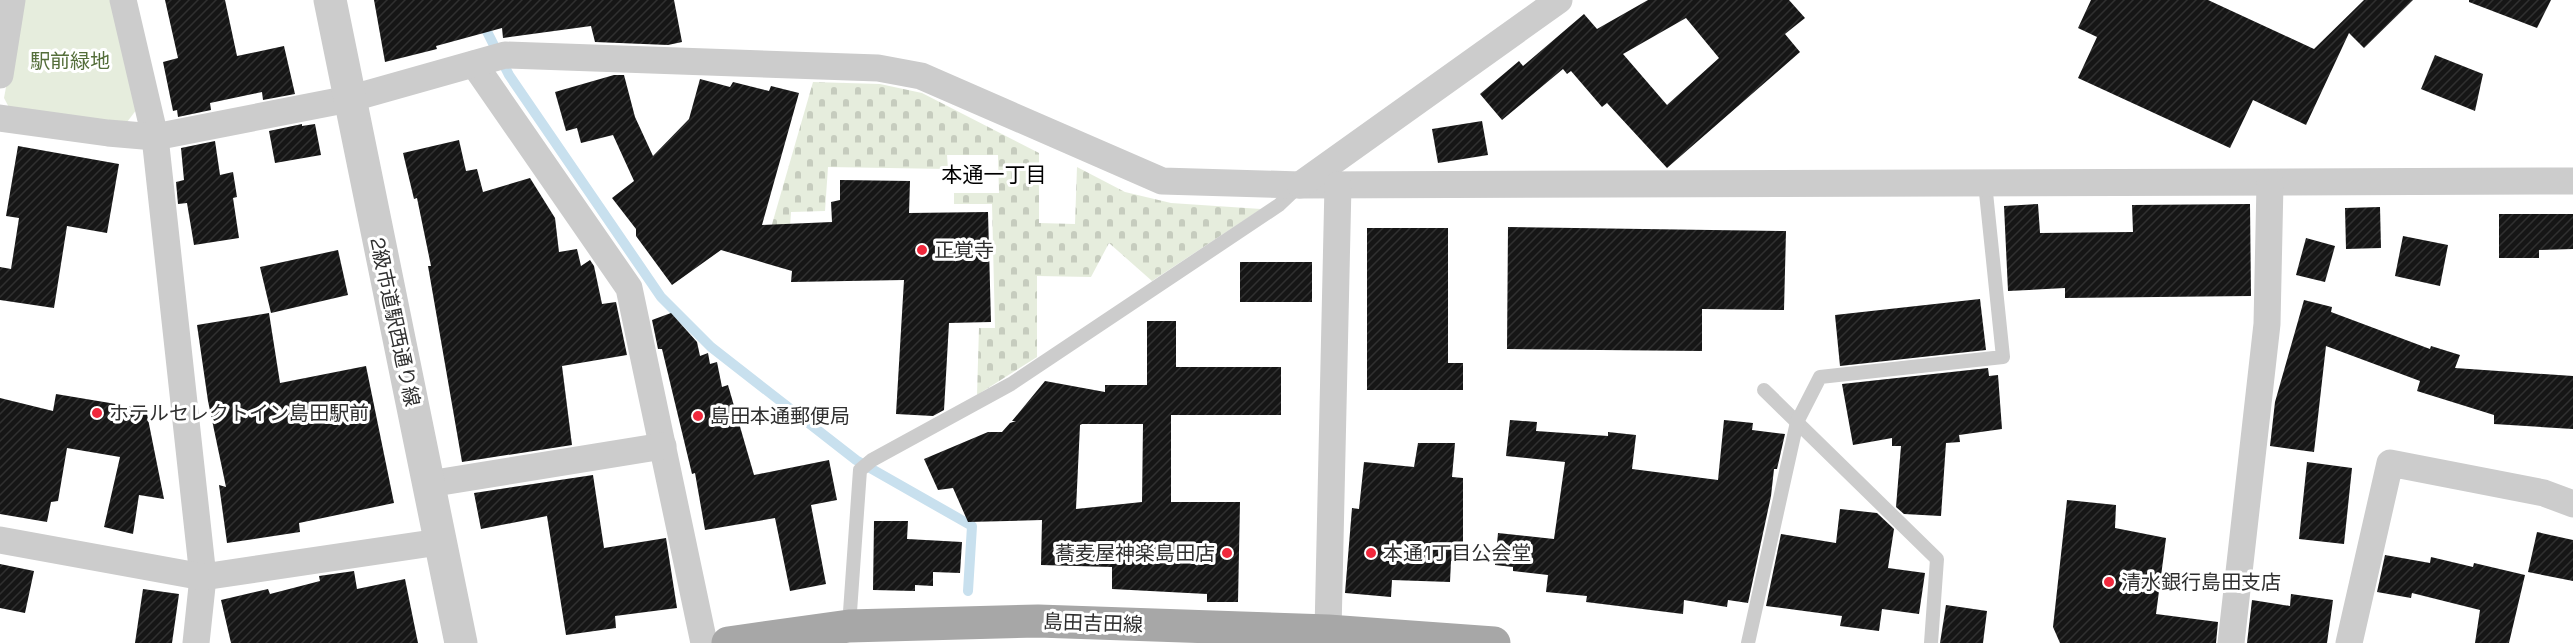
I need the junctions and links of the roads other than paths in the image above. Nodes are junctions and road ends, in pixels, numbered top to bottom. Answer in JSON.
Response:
{"nodes":[{"id":1,"x":12,"y":0,"type":"edge"},
{"id":2,"x":123,"y":0,"type":"edge"},
{"id":3,"x":330,"y":0,"type":"edge"},
{"id":4,"x":1559,"y":0,"type":"edge"},
{"id":5,"x":474,"y":64,"type":"junction"},
{"id":6,"x":0,"y":75,"type":"edge"},
{"id":7,"x":350,"y":99,"type":"junction"},
{"id":8,"x":0,"y":118,"type":"edge"},
{"id":9,"x":155,"y":137,"type":"junction"},
{"id":10,"x":2573,"y":181,"type":"edge"},
{"id":11,"x":1985,"y":183,"type":"junction"},
{"id":12,"x":2270,"y":183,"type":"junction"},
{"id":13,"x":1300,"y":185,"type":"junction"},
{"id":14,"x":1338,"y":185,"type":"junction"},
{"id":15,"x":1764,"y":390,"type":"dead end"},
{"id":16,"x":1797,"y":422,"type":"junction"},
{"id":17,"x":663,"y":446,"type":"junction"},
{"id":18,"x":429,"y":484,"type":"junction"},
{"id":19,"x":2573,"y":504,"type":"edge"},
{"id":20,"x":0,"y":540,"type":"edge"},
{"id":21,"x":440,"y":542,"type":"junction"},
{"id":22,"x":203,"y":577,"type":"junction"},
{"id":23,"x":849,"y":626,"type":"junction"},
{"id":24,"x":1328,"y":631,"type":"junction"},
{"id":25,"x":1201,"y":635,"type":"edge"},
{"id":26,"x":196,"y":643,"type":"edge"},
{"id":27,"x":461,"y":643,"type":"edge"},
{"id":28,"x":704,"y":643,"type":"edge"},
{"id":29,"x":728,"y":643,"type":"edge"},
{"id":30,"x":1494,"y":643,"type":"edge"},
{"id":31,"x":1748,"y":643,"type":"edge"},
{"id":32,"x":1931,"y":643,"type":"edge"},
{"id":33,"x":2230,"y":643,"type":"edge"},
{"id":34,"x":2349,"y":643,"type":"edge"}],
"edges":[{"from":1,"to":6,"type":"street"},
{"from":2,"to":9,"type":"street"},
{"from":3,"to":7,"type":"street","name":"2級市道駅西通り線"},
{"from":4,"to":13,"type":"street"},
{"from":5,"to":7,"type":"street"},
{"from":5,"to":13,"type":"street"},
{"from":5,"to":17,"type":"street"},
{"from":7,"to":9,"type":"street"},
{"from":7,"to":18,"type":"street","name":"2級市道駅西通り線"},
{"from":8,"to":9,"type":"street"},
{"from":9,"to":22,"type":"street"},
{"from":10,"to":12,"type":"street"},
{"from":11,"to":12,"type":"street"},
{"from":11,"to":14,"type":"street"},
{"from":11,"to":16,"type":"lane"},
{"from":12,"to":33,"type":"street"},
{"from":13,"to":14,"type":"street"},
{"from":13,"to":23,"type":"lane"},
{"from":14,"to":24,"type":"street"},
{"from":15,"to":16,"type":"lane"},
{"from":16,"to":31,"type":"lane"},
{"from":16,"to":32,"type":"lane"},
{"from":17,"to":18,"type":"street"},
{"from":17,"to":28,"type":"street"},
{"from":18,"to":21,"type":"street","name":"2級市道駅西通り線"},
{"from":19,"to":34,"type":"street"},
{"from":20,"to":22,"type":"street"},
{"from":21,"to":22,"type":"street"},
{"from":21,"to":27,"type":"street","name":"2級市道駅西通り線"},
{"from":22,"to":26,"type":"street"},
{"from":23,"to":25,"type":"main road","name":"島田吉田線"},
{"from":23,"to":29,"type":"main road","name":"島田吉田線"},
{"from":24,"to":25,"type":"main road","name":"島田吉田線"},
{"from":24,"to":30,"type":"main road","name":"島田吉田線"}]}
